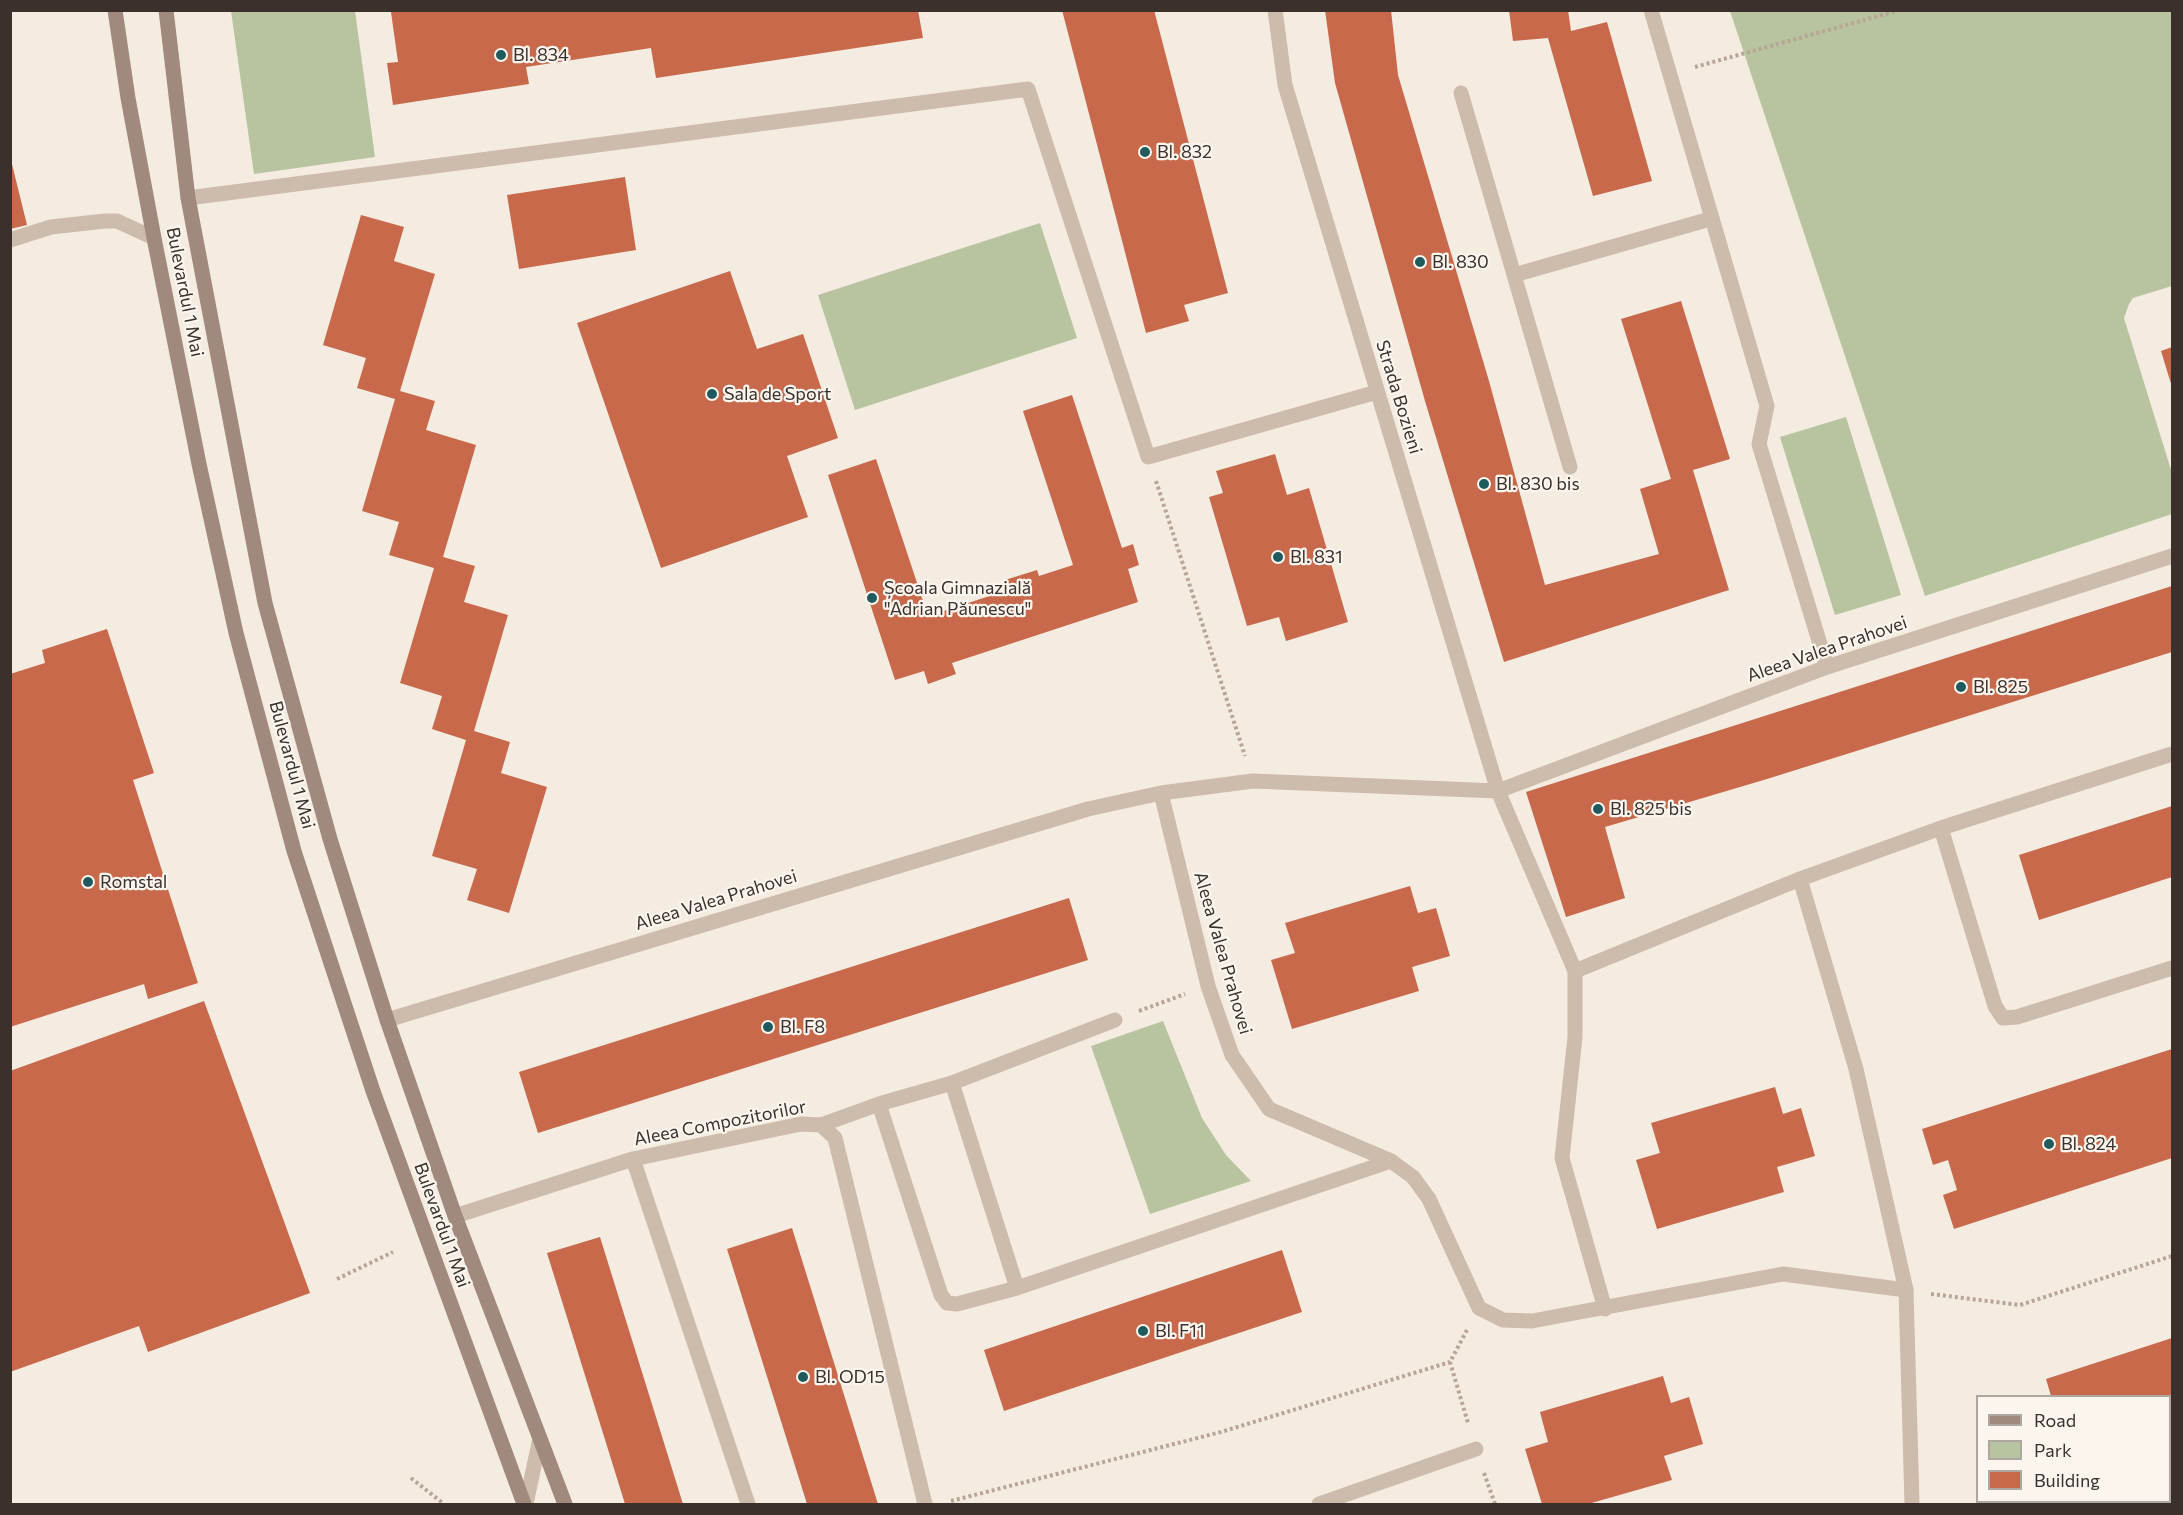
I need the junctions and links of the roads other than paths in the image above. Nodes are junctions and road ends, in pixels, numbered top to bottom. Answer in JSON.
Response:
{"nodes":[{"id":1,"x":115,"y":10,"type":"edge"},
{"id":2,"x":166,"y":10,"type":"edge"},
{"id":3,"x":1275,"y":10,"type":"edge"},
{"id":4,"x":1651,"y":10,"type":"edge"},
{"id":5,"x":1461,"y":93,"type":"dead end"},
{"id":6,"x":188,"y":198,"type":"junction"},
{"id":7,"x":1710,"y":219,"type":"junction"},
{"id":8,"x":154,"y":238,"type":"junction"},
{"id":9,"x":10,"y":240,"type":"edge"},
{"id":10,"x":1514,"y":275,"type":"junction"},
{"id":11,"x":1377,"y":392,"type":"junction"},
{"id":12,"x":1570,"y":467,"type":"dead end"},
{"id":13,"x":2172,"y":556,"type":"edge"},
{"id":14,"x":1827,"y":667,"type":"junction"},
{"id":15,"x":2172,"y":754,"type":"edge"},
{"id":16,"x":1498,"y":791,"type":"junction"},
{"id":17,"x":1161,"y":793,"type":"junction"},
{"id":18,"x":1941,"y":828,"type":"junction"},
{"id":19,"x":1800,"y":879,"type":"junction"},
{"id":20,"x":2172,"y":968,"type":"edge"},
{"id":21,"x":1575,"y":971,"type":"junction"},
{"id":22,"x":387,"y":1020,"type":"junction"},
{"id":23,"x":1115,"y":1020,"type":"road end"},
{"id":24,"x":952,"y":1083,"type":"junction"},
{"id":25,"x":879,"y":1104,"type":"junction"},
{"id":26,"x":821,"y":1125,"type":"junction"},
{"id":27,"x":633,"y":1159,"type":"junction"},
{"id":28,"x":1391,"y":1161,"type":"junction"},
{"id":29,"x":455,"y":1216,"type":"junction"},
{"id":30,"x":1017,"y":1288,"type":"junction"},
{"id":31,"x":1906,"y":1290,"type":"junction"},
{"id":32,"x":1605,"y":1309,"type":"junction"},
{"id":33,"x":540,"y":1438,"type":"junction"},
{"id":34,"x":1476,"y":1449,"type":"road end"},
{"id":35,"x":525,"y":1504,"type":"edge"},
{"id":36,"x":565,"y":1504,"type":"edge"},
{"id":37,"x":748,"y":1504,"type":"edge"},
{"id":38,"x":925,"y":1504,"type":"edge"},
{"id":39,"x":1319,"y":1504,"type":"edge"},
{"id":40,"x":1912,"y":1504,"type":"edge"}],
"edges":[{"from":1,"to":8,"type":"main road","name":"Bulevardul 1 Mai"},
{"from":2,"to":6,"type":"main road","name":"Bulevardul 1 Mai"},
{"from":3,"to":11,"type":"street","name":"Strada Bozieni"},
{"from":4,"to":7,"type":"street"},
{"from":5,"to":10,"type":"street"},
{"from":6,"to":11,"type":"street"},
{"from":6,"to":22,"type":"main road","name":"Bulevardul 1 Mai"},
{"from":7,"to":10,"type":"street"},
{"from":7,"to":14,"type":"street"},
{"from":8,"to":9,"type":"street"},
{"from":8,"to":35,"type":"main road","name":"Bulevardul 1 Mai"},
{"from":10,"to":12,"type":"street"},
{"from":11,"to":16,"type":"street","name":"Strada Bozieni"},
{"from":13,"to":14,"type":"street","name":"Aleea Valea Prahovei"},
{"from":14,"to":16,"type":"street","name":"Aleea Valea Prahovei"},
{"from":15,"to":18,"type":"street"},
{"from":16,"to":17,"type":"street","name":"Aleea Valea Prahovei"},
{"from":16,"to":21,"type":"street"},
{"from":17,"to":22,"type":"street","name":"Aleea Valea Prahovei"},
{"from":17,"to":28,"type":"street","name":"Aleea Valea Prahovei"},
{"from":18,"to":19,"type":"street"},
{"from":18,"to":20,"type":"street"},
{"from":19,"to":21,"type":"street"},
{"from":19,"to":31,"type":"street"},
{"from":21,"to":32,"type":"street"},
{"from":22,"to":29,"type":"main road","name":"Bulevardul 1 Mai"},
{"from":23,"to":24,"type":"street"},
{"from":24,"to":25,"type":"street"},
{"from":24,"to":30,"type":"street"},
{"from":25,"to":26,"type":"street"},
{"from":25,"to":30,"type":"street"},
{"from":26,"to":27,"type":"street","name":"Aleea Compozitorilor"},
{"from":26,"to":38,"type":"street","name":"Aleea Compozitorilor"},
{"from":27,"to":29,"type":"street","name":"Aleea Compozitorilor"},
{"from":27,"to":37,"type":"street"},
{"from":28,"to":30,"type":"street"},
{"from":28,"to":32,"type":"street","name":"Aleea Valea Prahovei"},
{"from":29,"to":33,"type":"main road","name":"Bulevardul 1 Mai"},
{"from":31,"to":32,"type":"street"},
{"from":31,"to":40,"type":"street"},
{"from":33,"to":35,"type":"street"},
{"from":33,"to":36,"type":"main road","name":"Bulevardul 1 Mai"},
{"from":34,"to":39,"type":"street"}]}
